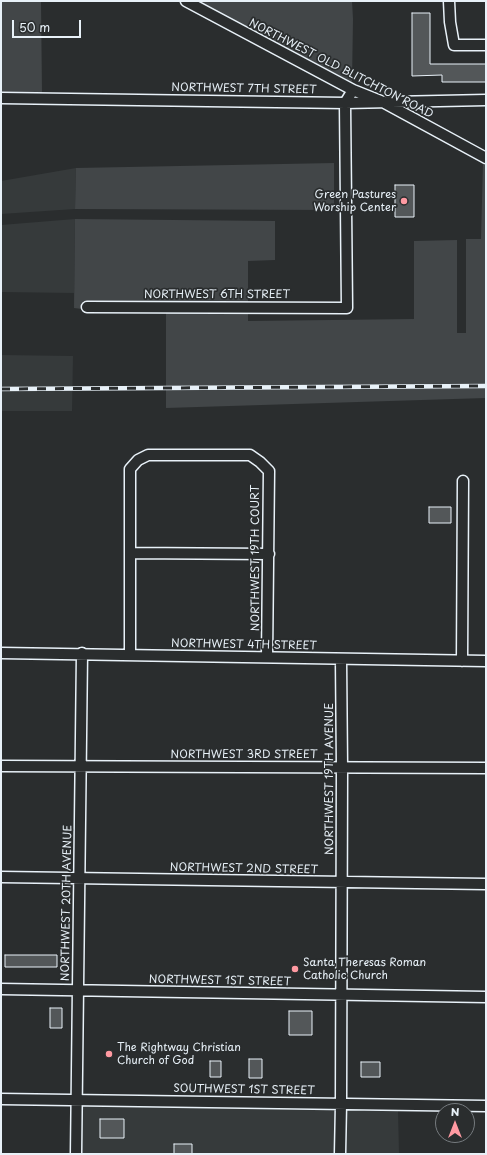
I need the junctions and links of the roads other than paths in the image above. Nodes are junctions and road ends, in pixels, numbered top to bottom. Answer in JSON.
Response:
{"nodes":[{"id":1,"x":186,"y":1,"type":"edge"},
{"id":2,"x":449,"y":1,"type":"edge"},
{"id":3,"x":486,"y":45,"type":"edge"},
{"id":4,"x":353,"y":90,"type":"junction"},
{"id":5,"x":1,"y":98,"type":"edge"},
{"id":6,"x":486,"y":100,"type":"edge"},
{"id":7,"x":383,"y":102,"type":"junction"},
{"id":8,"x":345,"y":103,"type":"junction"},
{"id":9,"x":486,"y":158,"type":"edge"},
{"id":10,"x":87,"y":307,"type":"dead end"},
{"id":11,"x":463,"y":481,"type":"dead end"},
{"id":12,"x":130,"y":553,"type":"junction"},
{"id":13,"x":269,"y":554,"type":"junction"},
{"id":14,"x":1,"y":653,"type":"edge"},
{"id":15,"x":82,"y":653,"type":"junction"},
{"id":16,"x":130,"y":654,"type":"junction"},
{"id":17,"x":267,"y":657,"type":"junction"},
{"id":18,"x":341,"y":659,"type":"junction"},
{"id":19,"x":486,"y":661,"type":"edge"},
{"id":20,"x":462,"y":662,"type":"junction"},
{"id":21,"x":1,"y":766,"type":"edge"},
{"id":22,"x":81,"y":766,"type":"junction"},
{"id":23,"x":342,"y":768,"type":"junction"},
{"id":24,"x":486,"y":768,"type":"edge"},
{"id":25,"x":1,"y":877,"type":"edge"},
{"id":26,"x":79,"y":878,"type":"junction"},
{"id":27,"x":342,"y":882,"type":"junction"},
{"id":28,"x":486,"y":884,"type":"edge"},
{"id":29,"x":1,"y":990,"type":"edge"},
{"id":30,"x":78,"y":991,"type":"junction"},
{"id":31,"x":341,"y":995,"type":"junction"},
{"id":32,"x":486,"y":997,"type":"edge"},
{"id":33,"x":1,"y":1099,"type":"edge"},
{"id":34,"x":76,"y":1100,"type":"junction"},
{"id":35,"x":341,"y":1104,"type":"junction"},
{"id":36,"x":486,"y":1106,"type":"edge"},
{"id":37,"x":76,"y":1154,"type":"edge"},
{"id":38,"x":340,"y":1154,"type":"edge"}],
"edges":[{"from":1,"to":4,"type":"street","name":"NORTHWEST OLD BLITCHTON ROAD"},
{"from":2,"to":3,"type":"street"},
{"from":4,"to":7,"type":"street","name":"NORTHWEST OLD BLITCHTON ROAD"},
{"from":4,"to":8,"type":"street"},
{"from":5,"to":8,"type":"street","name":"NORTHWEST 7TH STREET"},
{"from":6,"to":7,"type":"street","name":"NORTHWEST 7TH STREET"},
{"from":7,"to":8,"type":"street","name":"NORTHWEST 7TH STREET"},
{"from":7,"to":9,"type":"street","name":"NORTHWEST OLD BLITCHTON ROAD"},
{"from":8,"to":10,"type":"street","name":"NORTHWEST 6TH STREET"},
{"from":11,"to":20,"type":"street"},
{"from":12,"to":13,"type":"street"},
{"from":12,"to":13,"type":"street","name":"NORTHWEST 19TH COURT"},
{"from":12,"to":16,"type":"street"},
{"from":13,"to":17,"type":"street","name":"NORTHWEST 19TH COURT"},
{"from":14,"to":15,"type":"street","name":"NORTHWEST 4TH STREET"},
{"from":15,"to":16,"type":"street","name":"NORTHWEST 4TH STREET"},
{"from":15,"to":22,"type":"street","name":"NORTHWEST 20TH AVENUE"},
{"from":16,"to":17,"type":"street","name":"NORTHWEST 4TH STREET"},
{"from":17,"to":18,"type":"street","name":"NORTHWEST 4TH STREET"},
{"from":18,"to":20,"type":"street","name":"NORTHWEST 4TH STREET"},
{"from":18,"to":23,"type":"street","name":"NORTHWEST 19TH AVENUE"},
{"from":19,"to":20,"type":"street","name":"NORTHWEST 4TH STREET"},
{"from":21,"to":22,"type":"street","name":"NORTHWEST 3RD STREET"},
{"from":22,"to":23,"type":"street","name":"NORTHWEST 3RD STREET"},
{"from":22,"to":26,"type":"street","name":"NORTHWEST 20TH AVENUE"},
{"from":23,"to":24,"type":"street","name":"NORTHWEST 3RD STREET"},
{"from":23,"to":27,"type":"street","name":"NORTHWEST 19TH AVENUE"},
{"from":25,"to":26,"type":"street","name":"NORTHWEST 2ND STREET"},
{"from":26,"to":27,"type":"street","name":"NORTHWEST 2ND STREET"},
{"from":26,"to":30,"type":"street","name":"NORTHWEST 20TH AVENUE"},
{"from":27,"to":28,"type":"street","name":"NORTHWEST 2ND STREET"},
{"from":27,"to":31,"type":"street","name":"NORTHWEST 19TH AVENUE"},
{"from":29,"to":30,"type":"street","name":"NORTHWEST 1ST STREET"},
{"from":30,"to":31,"type":"street","name":"NORTHWEST 1ST STREET"},
{"from":30,"to":34,"type":"street","name":"NORTHWEST 20TH AVENUE"},
{"from":31,"to":32,"type":"street","name":"NORTHWEST 1ST STREET"},
{"from":31,"to":35,"type":"street","name":"NORTHWEST 19TH AVENUE"},
{"from":33,"to":34,"type":"street","name":"SOUTHWEST 1ST STREET"},
{"from":34,"to":35,"type":"street","name":"SOUTHWEST 1ST STREET"},
{"from":34,"to":37,"type":"street","name":"NORTHWEST 20TH AVENUE"},
{"from":35,"to":36,"type":"street","name":"SOUTHWEST 1ST STREET"},
{"from":35,"to":38,"type":"street","name":"NORTHWEST 19TH AVENUE"}]}
